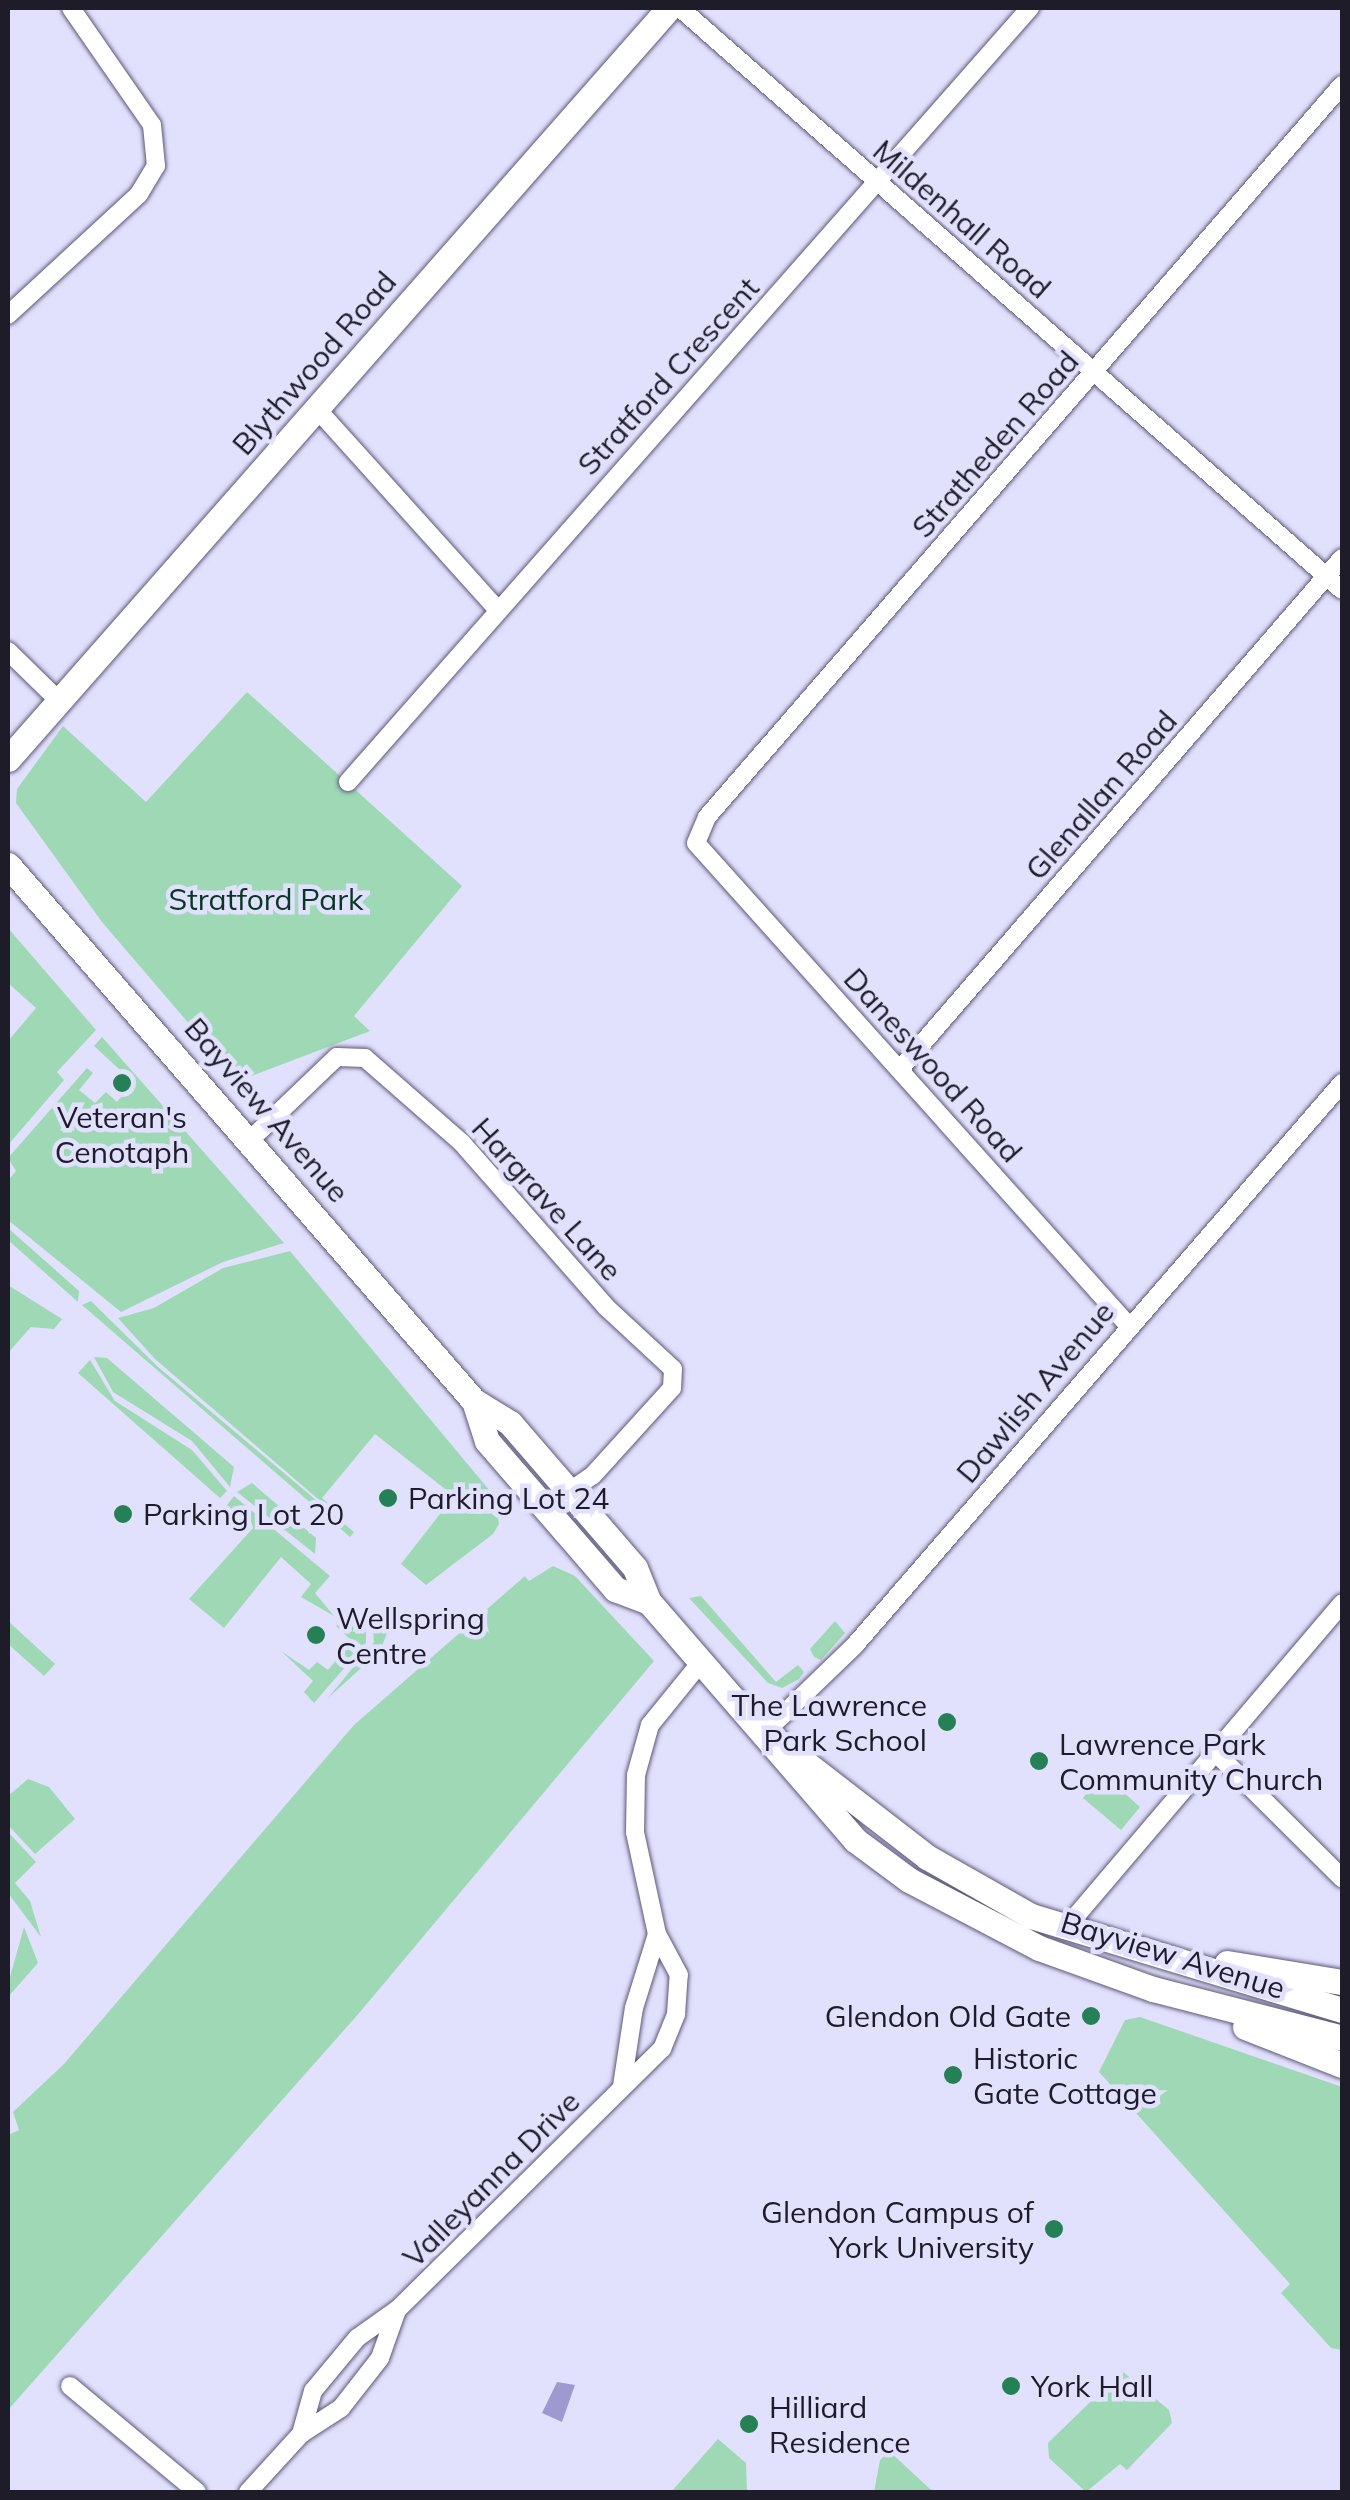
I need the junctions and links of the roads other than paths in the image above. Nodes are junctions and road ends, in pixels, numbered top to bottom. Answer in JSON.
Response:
{"nodes":[{"id":1,"x":71,"y":8,"type":"edge"},
{"id":2,"x":668,"y":8,"type":"edge"},
{"id":3,"x":680,"y":8,"type":"edge"},
{"id":4,"x":1030,"y":8,"type":"edge"},
{"id":5,"x":1342,"y":85,"type":"edge"},
{"id":6,"x":878,"y":182,"type":"junction"},
{"id":7,"x":8,"y":315,"type":"edge"},
{"id":8,"x":1095,"y":371,"type":"junction"},
{"id":9,"x":317,"y":409,"type":"junction"},
{"id":10,"x":1342,"y":558,"type":"edge"},
{"id":11,"x":1327,"y":576,"type":"junction"},
{"id":12,"x":1342,"y":590,"type":"edge"},
{"id":13,"x":498,"y":610,"type":"junction"},
{"id":14,"x":8,"y":650,"type":"edge"},
{"id":15,"x":59,"y":702,"type":"junction"},
{"id":16,"x":8,"y":760,"type":"edge"},
{"id":17,"x":348,"y":782,"type":"dead end"},
{"id":18,"x":696,"y":843,"type":"joint"},
{"id":19,"x":8,"y":865,"type":"edge"},
{"id":20,"x":901,"y":1068,"type":"junction"},
{"id":21,"x":1342,"y":1083,"type":"edge"},
{"id":22,"x":250,"y":1140,"type":"junction"},
{"id":23,"x":1128,"y":1324,"type":"junction"},
{"id":24,"x":474,"y":1401,"type":"junction"},
{"id":25,"x":569,"y":1492,"type":"junction"},
{"id":26,"x":648,"y":1602,"type":"junction"},
{"id":27,"x":1342,"y":1603,"type":"edge"},
{"id":28,"x":701,"y":1662,"type":"junction"},
{"id":29,"x":765,"y":1732,"type":"junction"},
{"id":30,"x":1213,"y":1750,"type":"junction"},
{"id":31,"x":1342,"y":1878,"type":"edge"},
{"id":32,"x":1064,"y":1930,"type":"junction"},
{"id":33,"x":657,"y":1934,"type":"junction"},
{"id":34,"x":1143,"y":1952,"type":"junction"},
{"id":35,"x":1342,"y":1982,"type":"edge"},
{"id":36,"x":1153,"y":1989,"type":"junction"},
{"id":37,"x":1342,"y":2010,"type":"edge"},
{"id":38,"x":1342,"y":2038,"type":"edge"},
{"id":39,"x":1342,"y":2065,"type":"edge"},
{"id":40,"x":622,"y":2086,"type":"junction"},
{"id":41,"x":398,"y":2310,"type":"junction"},
{"id":42,"x":70,"y":2386,"type":"dead end"},
{"id":43,"x":301,"y":2434,"type":"junction"},
{"id":44,"x":197,"y":2492,"type":"edge"},
{"id":45,"x":248,"y":2492,"type":"edge"}],
"edges":[{"from":1,"to":7,"type":"street"},
{"from":2,"to":9,"type":"main road","name":"Blythwood Road"},
{"from":3,"to":6,"type":"street","name":"Mildenhall Road"},
{"from":4,"to":6,"type":"street","name":"Stratford Crescent"},
{"from":5,"to":8,"type":"street","name":"Stratheden Road"},
{"from":6,"to":8,"type":"street","name":"Mildenhall Road"},
{"from":6,"to":13,"type":"street","name":"Stratford Crescent"},
{"from":8,"to":11,"type":"street","name":"Mildenhall Road"},
{"from":8,"to":18,"type":"street","name":"Stratheden Road"},
{"from":9,"to":13,"type":"street"},
{"from":9,"to":15,"type":"main road","name":"Blythwood Road"},
{"from":10,"to":11,"type":"street","name":"Glenallan Road"},
{"from":11,"to":12,"type":"street","name":"Mildenhall Road"},
{"from":11,"to":20,"type":"street","name":"Glenallan Road"},
{"from":13,"to":17,"type":"street","name":"Stratford Crescent"},
{"from":14,"to":15,"type":"street"},
{"from":15,"to":16,"type":"main road","name":"Blythwood Road"},
{"from":18,"to":20,"type":"street","name":"Daneswood Road"},
{"from":19,"to":22,"type":"main road","name":"Bayview Avenue"},
{"from":20,"to":23,"type":"street","name":"Daneswood Road"},
{"from":21,"to":23,"type":"street","name":"Dawlish Avenue"},
{"from":22,"to":24,"type":"main road","name":"Bayview Avenue"},
{"from":22,"to":25,"type":"street","name":"Hargrave Lane"},
{"from":23,"to":29,"type":"street","name":"Dawlish Avenue"},
{"from":24,"to":25,"type":"main road","name":"Bayview Avenue"},
{"from":24,"to":26,"type":"main road","name":"Bayview Avenue"},
{"from":25,"to":26,"type":"main road","name":"Bayview Avenue"},
{"from":26,"to":28,"type":"main road","name":"Bayview Avenue"},
{"from":27,"to":30,"type":"street"},
{"from":28,"to":29,"type":"main road","name":"Bayview Avenue"},
{"from":28,"to":33,"type":"street","name":"Valleyanna Drive"},
{"from":29,"to":32,"type":"main road","name":"Bayview Avenue"},
{"from":29,"to":36,"type":"main road","name":"Bayview Avenue"},
{"from":30,"to":31,"type":"street"},
{"from":30,"to":32,"type":"street"},
{"from":32,"to":34,"type":"main road","name":"Bayview Avenue"},
{"from":33,"to":40,"type":"street","name":"Valleyanna Drive"},
{"from":33,"to":40,"type":"street","name":"Valleyanna Drive"},
{"from":34,"to":35,"type":"main road"},
{"from":34,"to":37,"type":"main road","name":"Bayview Avenue"},
{"from":36,"to":38,"type":"main road","name":"Bayview Avenue"},
{"from":36,"to":39,"type":"main road"},
{"from":40,"to":41,"type":"street","name":"Valleyanna Drive"},
{"from":41,"to":43,"type":"street","name":"Valleyanna Drive"},
{"from":41,"to":43,"type":"street","name":"Valleyanna Drive"},
{"from":42,"to":44,"type":"street"},
{"from":43,"to":45,"type":"street","name":"Valleyanna Drive"}]}
